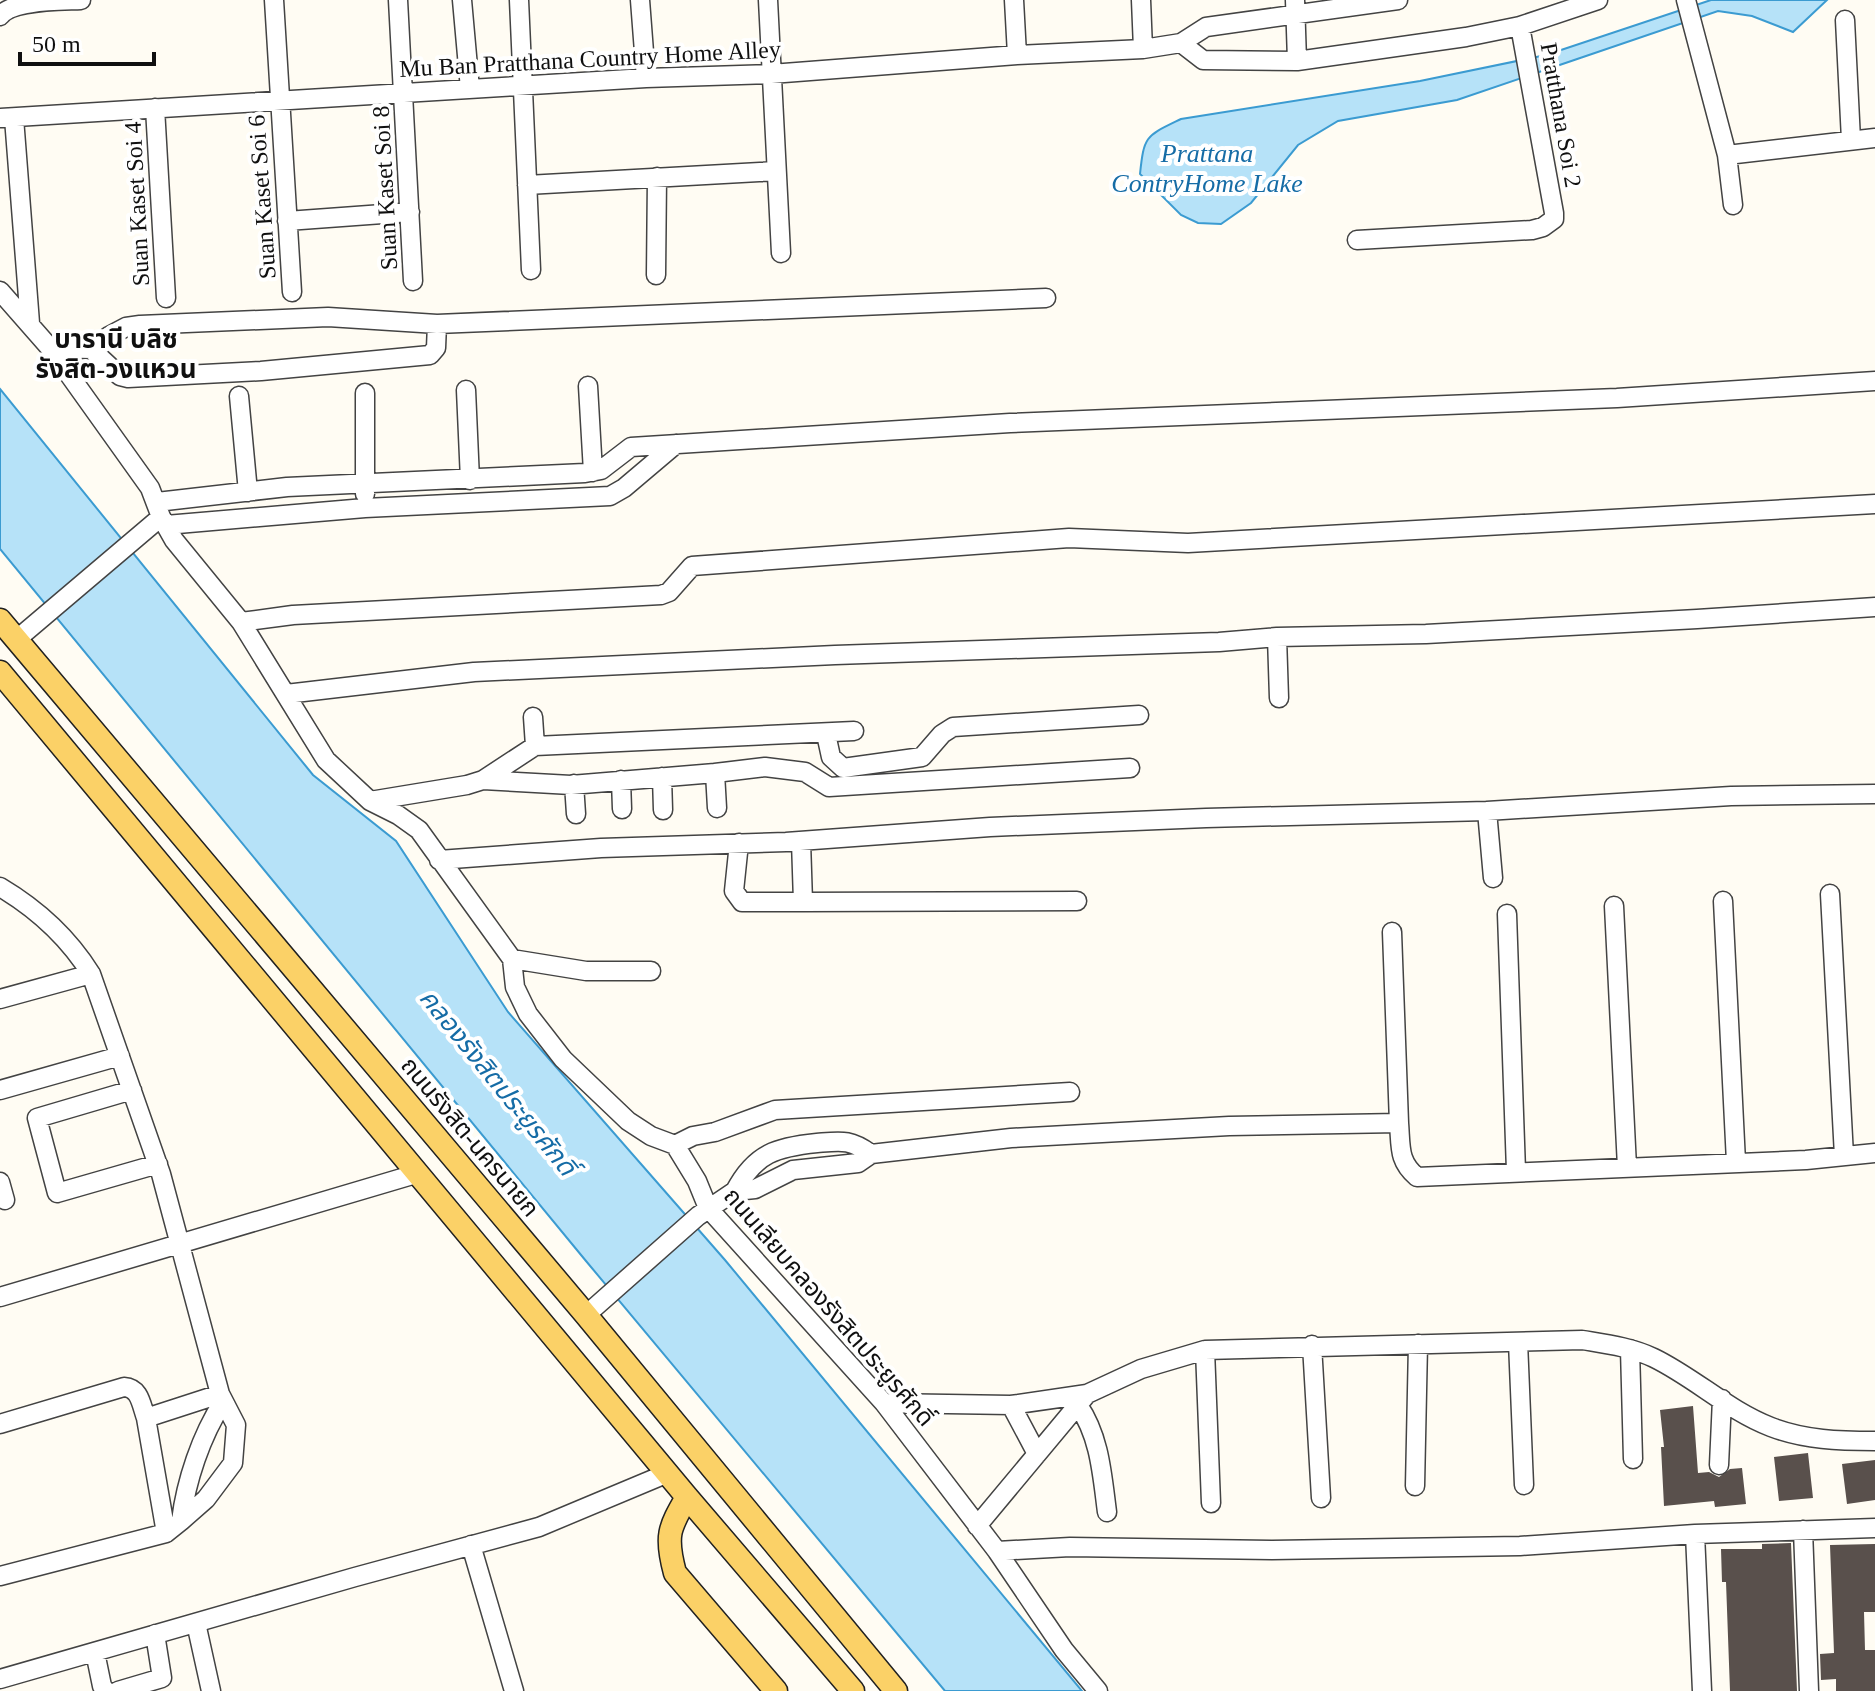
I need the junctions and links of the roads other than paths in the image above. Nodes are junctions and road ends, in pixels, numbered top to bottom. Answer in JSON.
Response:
{"nodes":[{"id":1,"x":81,"y":0,"type":"edge"},
{"id":2,"x":274,"y":0,"type":"edge"},
{"id":3,"x":398,"y":0,"type":"edge"},
{"id":4,"x":462,"y":0,"type":"edge"},
{"id":5,"x":519,"y":0,"type":"edge"},
{"id":6,"x":640,"y":0,"type":"edge"},
{"id":7,"x":768,"y":0,"type":"edge"},
{"id":8,"x":1014,"y":0,"type":"edge"},
{"id":9,"x":1141,"y":0,"type":"edge"},
{"id":10,"x":1398,"y":0,"type":"edge"},
{"id":11,"x":1686,"y":0,"type":"edge"},
{"id":12,"x":1595,"y":1,"type":"edge"},
{"id":13,"x":1295,"y":8,"type":"edge"},
{"id":14,"x":0,"y":16,"type":"edge"},
{"id":15,"x":1845,"y":20,"type":"dead end"},
{"id":16,"x":1520,"y":26,"type":"junction"},
{"id":17,"x":1181,"y":43,"type":"junction"},
{"id":18,"x":1143,"y":49,"type":"junction"},
{"id":19,"x":1017,"y":55,"type":"junction"},
{"id":20,"x":1297,"y":61,"type":"junction"},
{"id":21,"x":771,"y":74,"type":"junction"},
{"id":22,"x":646,"y":78,"type":"junction"},
{"id":23,"x":523,"y":85,"type":"junction"},
{"id":24,"x":470,"y":89,"type":"junction"},
{"id":25,"x":403,"y":92,"type":"junction"},
{"id":26,"x":280,"y":100,"type":"junction"},
{"id":27,"x":155,"y":108,"type":"junction"},
{"id":28,"x":7,"y":118,"type":"edge"},
{"id":29,"x":1875,"y":138,"type":"edge"},
{"id":30,"x":1851,"y":140,"type":"junction"},
{"id":31,"x":1727,"y":155,"type":"junction"},
{"id":32,"x":776,"y":171,"type":"junction"},
{"id":33,"x":657,"y":177,"type":"junction"},
{"id":34,"x":527,"y":185,"type":"junction"},
{"id":35,"x":1733,"y":205,"type":"dead end"},
{"id":36,"x":410,"y":212,"type":"junction"},
{"id":37,"x":287,"y":221,"type":"junction"},
{"id":38,"x":1357,"y":240,"type":"dead end"},
{"id":39,"x":781,"y":253,"type":"dead end"},
{"id":40,"x":531,"y":270,"type":"dead end"},
{"id":41,"x":656,"y":275,"type":"dead end"},
{"id":42,"x":413,"y":281,"type":"dead end"},
{"id":43,"x":0,"y":291,"type":"edge"},
{"id":44,"x":292,"y":292,"type":"dead end"},
{"id":45,"x":166,"y":298,"type":"dead end"},
{"id":46,"x":1046,"y":298,"type":"dead end"},
{"id":47,"x":30,"y":323,"type":"junction"},
{"id":48,"x":437,"y":324,"type":"junction"},
{"id":49,"x":50,"y":348,"type":"junction"},
{"id":50,"x":91,"y":349,"type":"junction"},
{"id":51,"x":1875,"y":381,"type":"edge"},
{"id":52,"x":588,"y":386,"type":"dead end"},
{"id":53,"x":466,"y":390,"type":"dead end"},
{"id":54,"x":365,"y":393,"type":"dead end"},
{"id":55,"x":239,"y":396,"type":"dead end"},
{"id":56,"x":676,"y":444,"type":"junction"},
{"id":57,"x":593,"y":472,"type":"junction"},
{"id":58,"x":470,"y":480,"type":"junction"},
{"id":59,"x":365,"y":483,"type":"junction"},
{"id":60,"x":248,"y":492,"type":"junction"},
{"id":61,"x":1875,"y":504,"type":"edge"},
{"id":62,"x":365,"y":508,"type":"junction"},
{"id":63,"x":161,"y":515,"type":"junction"},
{"id":64,"x":1875,"y":607,"type":"edge"},
{"id":65,"x":0,"y":620,"type":"edge"},
{"id":66,"x":241,"y":622,"type":"junction"},
{"id":67,"x":22,"y":634,"type":"junction"},
{"id":68,"x":1277,"y":637,"type":"junction"},
{"id":69,"x":0,"y":672,"type":"edge"},
{"id":70,"x":286,"y":694,"type":"junction"},
{"id":71,"x":1279,"y":698,"type":"dead end"},
{"id":72,"x":1139,"y":715,"type":"dead end"},
{"id":73,"x":533,"y":717,"type":"dead end"},
{"id":74,"x":854,"y":731,"type":"dead end"},
{"id":75,"x":826,"y":734,"type":"junction"},
{"id":76,"x":535,"y":746,"type":"junction"},
{"id":77,"x":1130,"y":768,"type":"dead end"},
{"id":78,"x":715,"y":773,"type":"junction"},
{"id":79,"x":662,"y":777,"type":"junction"},
{"id":80,"x":483,"y":780,"type":"junction"},
{"id":81,"x":621,"y":780,"type":"junction"},
{"id":82,"x":574,"y":784,"type":"junction"},
{"id":83,"x":1875,"y":794,"type":"edge"},
{"id":84,"x":370,"y":801,"type":"junction"},
{"id":85,"x":717,"y":808,"type":"dead end"},
{"id":86,"x":622,"y":809,"type":"dead end"},
{"id":87,"x":663,"y":810,"type":"dead end"},
{"id":88,"x":1487,"y":811,"type":"junction"},
{"id":89,"x":576,"y":814,"type":"dead end"},
{"id":90,"x":801,"y":841,"type":"junction"},
{"id":91,"x":739,"y":843,"type":"junction"},
{"id":92,"x":439,"y":860,"type":"junction"},
{"id":93,"x":1493,"y":878,"type":"dead end"},
{"id":94,"x":0,"y":887,"type":"edge"},
{"id":95,"x":1830,"y":894,"type":"dead end"},
{"id":96,"x":1077,"y":901,"type":"dead end"},
{"id":97,"x":1723,"y":901,"type":"dead end"},
{"id":98,"x":803,"y":902,"type":"junction"},
{"id":99,"x":1614,"y":906,"type":"dead end"},
{"id":100,"x":1507,"y":914,"type":"dead end"},
{"id":101,"x":1392,"y":932,"type":"dead end"},
{"id":102,"x":512,"y":959,"type":"junction"},
{"id":103,"x":651,"y":971,"type":"dead end"},
{"id":104,"x":91,"y":974,"type":"junction"},
{"id":105,"x":0,"y":999,"type":"edge"},
{"id":106,"x":120,"y":1056,"type":"junction"},
{"id":107,"x":0,"y":1090,"type":"edge"},
{"id":108,"x":132,"y":1090,"type":"junction"},
{"id":109,"x":1070,"y":1092,"type":"dead end"},
{"id":110,"x":1399,"y":1123,"type":"junction"},
{"id":111,"x":675,"y":1145,"type":"junction"},
{"id":112,"x":1875,"y":1153,"type":"edge"},
{"id":113,"x":1844,"y":1156,"type":"junction"},
{"id":114,"x":1736,"y":1162,"type":"junction"},
{"id":115,"x":1627,"y":1167,"type":"junction"},
{"id":116,"x":159,"y":1169,"type":"junction"},
{"id":117,"x":1516,"y":1171,"type":"junction"},
{"id":118,"x":419,"y":1173,"type":"junction"},
{"id":119,"x":703,"y":1212,"type":"junction"},
{"id":120,"x":181,"y":1244,"type":"junction"},
{"id":121,"x":0,"y":1297,"type":"edge"},
{"id":122,"x":592,"y":1309,"type":"junction"},
{"id":123,"x":1518,"y":1342,"type":"junction"},
{"id":124,"x":1418,"y":1344,"type":"junction"},
{"id":125,"x":1312,"y":1345,"type":"junction"},
{"id":126,"x":1630,"y":1349,"type":"junction"},
{"id":127,"x":1205,"y":1350,"type":"junction"},
{"id":128,"x":222,"y":1398,"type":"junction"},
{"id":129,"x":1082,"y":1399,"type":"junction"},
{"id":130,"x":1722,"y":1399,"type":"junction"},
{"id":131,"x":884,"y":1403,"type":"junction"},
{"id":132,"x":1011,"y":1405,"type":"junction"},
{"id":133,"x":146,"y":1418,"type":"junction"},
{"id":134,"x":0,"y":1424,"type":"edge"},
{"id":135,"x":1875,"y":1441,"type":"edge"},
{"id":136,"x":1037,"y":1454,"type":"junction"},
{"id":137,"x":1633,"y":1459,"type":"dead end"},
{"id":138,"x":1719,"y":1465,"type":"dead end"},
{"id":139,"x":668,"y":1473,"type":"junction"},
{"id":140,"x":1524,"y":1485,"type":"dead end"},
{"id":141,"x":1415,"y":1486,"type":"dead end"},
{"id":142,"x":687,"y":1497,"type":"junction"},
{"id":143,"x":1321,"y":1498,"type":"dead end"},
{"id":144,"x":1211,"y":1503,"type":"dead end"},
{"id":145,"x":1107,"y":1512,"type":"dead end"},
{"id":146,"x":977,"y":1526,"type":"junction"},
{"id":147,"x":174,"y":1527,"type":"junction"},
{"id":148,"x":1875,"y":1528,"type":"edge"},
{"id":149,"x":1803,"y":1530,"type":"junction"},
{"id":150,"x":1695,"y":1534,"type":"junction"},
{"id":151,"x":471,"y":1545,"type":"junction"},
{"id":152,"x":997,"y":1551,"type":"junction"},
{"id":153,"x":0,"y":1576,"type":"edge"},
{"id":154,"x":196,"y":1623,"type":"junction"},
{"id":155,"x":155,"y":1634,"type":"junction"},
{"id":156,"x":95,"y":1652,"type":"junction"},
{"id":157,"x":0,"y":1679,"type":"edge"},
{"id":158,"x":106,"y":1691,"type":"edge"},
{"id":159,"x":118,"y":1691,"type":"edge"},
{"id":160,"x":211,"y":1691,"type":"edge"},
{"id":161,"x":514,"y":1691,"type":"edge"},
{"id":162,"x":776,"y":1691,"type":"edge"},
{"id":163,"x":853,"y":1691,"type":"edge"},
{"id":164,"x":896,"y":1691,"type":"edge"},
{"id":165,"x":1098,"y":1691,"type":"edge"},
{"id":166,"x":1702,"y":1691,"type":"edge"},
{"id":167,"x":1809,"y":1691,"type":"edge"}],
"edges":[{"from":1,"to":14,"type":"street"},
{"from":2,"to":26,"type":"street","name":"Suan Kaset Soi 6"},
{"from":3,"to":25,"type":"street","name":"Suan Kaset Soi 8"},
{"from":4,"to":24,"type":"street"},
{"from":5,"to":23,"type":"street"},
{"from":6,"to":22,"type":"street"},
{"from":7,"to":21,"type":"street"},
{"from":8,"to":19,"type":"street"},
{"from":9,"to":18,"type":"street"},
{"from":10,"to":13,"type":"street","name":"Mu Ban Pratthana Country Home Alley"},
{"from":11,"to":31,"type":"street"},
{"from":12,"to":16,"type":"street"},
{"from":13,"to":17,"type":"street","name":"Mu Ban Pratthana Country Home Alley"},
{"from":13,"to":20,"type":"street"},
{"from":15,"to":30,"type":"street"},
{"from":16,"to":20,"type":"street"},
{"from":16,"to":38,"type":"street","name":"Pratthana Soi 2"},
{"from":17,"to":18,"type":"street","name":"Mu Ban Pratthana Country Home Alley"},
{"from":17,"to":20,"type":"street"},
{"from":18,"to":19,"type":"street","name":"Mu Ban Pratthana Country Home Alley"},
{"from":19,"to":21,"type":"street","name":"Mu Ban Pratthana Country Home Alley"},
{"from":21,"to":22,"type":"street","name":"Mu Ban Pratthana Country Home Alley"},
{"from":21,"to":32,"type":"street"},
{"from":22,"to":23,"type":"street","name":"Mu Ban Pratthana Country Home Alley"},
{"from":23,"to":24,"type":"street","name":"Mu Ban Pratthana Country Home Alley"},
{"from":23,"to":34,"type":"street"},
{"from":24,"to":25,"type":"street","name":"Mu Ban Pratthana Country Home Alley"},
{"from":25,"to":26,"type":"street","name":"Mu Ban Pratthana Country Home Alley"},
{"from":25,"to":36,"type":"street","name":"Suan Kaset Soi 8"},
{"from":26,"to":27,"type":"street","name":"Mu Ban Pratthana Country Home Alley"},
{"from":26,"to":37,"type":"street","name":"Suan Kaset Soi 6"},
{"from":27,"to":28,"type":"street","name":"Mu Ban Pratthana Country Home Alley"},
{"from":27,"to":45,"type":"street","name":"Suan Kaset Soi 4"},
{"from":28,"to":47,"type":"street"},
{"from":29,"to":30,"type":"street"},
{"from":30,"to":31,"type":"street"},
{"from":31,"to":35,"type":"street"},
{"from":32,"to":33,"type":"street"},
{"from":32,"to":39,"type":"street"},
{"from":33,"to":34,"type":"street"},
{"from":33,"to":41,"type":"street"},
{"from":34,"to":40,"type":"street"},
{"from":36,"to":37,"type":"street"},
{"from":36,"to":42,"type":"street","name":"Suan Kaset Soi 8"},
{"from":37,"to":44,"type":"street","name":"Suan Kaset Soi 6"},
{"from":43,"to":47,"type":"street"},
{"from":46,"to":48,"type":"street"},
{"from":47,"to":49,"type":"street"},
{"from":48,"to":50,"type":"street"},
{"from":48,"to":50,"type":"street"},
{"from":49,"to":50,"type":"street"},
{"from":49,"to":63,"type":"street"},
{"from":51,"to":56,"type":"street"},
{"from":52,"to":57,"type":"street"},
{"from":53,"to":58,"type":"street"},
{"from":54,"to":59,"type":"street"},
{"from":55,"to":60,"type":"street"},
{"from":56,"to":57,"type":"street"},
{"from":56,"to":62,"type":"street"},
{"from":57,"to":58,"type":"street"},
{"from":58,"to":59,"type":"street"},
{"from":59,"to":60,"type":"street"},
{"from":59,"to":62,"type":"street"},
{"from":60,"to":63,"type":"street"},
{"from":61,"to":66,"type":"street"},
{"from":62,"to":63,"type":"street"},
{"from":63,"to":66,"type":"street"},
{"from":63,"to":67,"type":"street"},
{"from":64,"to":68,"type":"street"},
{"from":65,"to":67,"type":"main road","name":"ถนนรังสิต-นครนายก"},
{"from":66,"to":70,"type":"street"},
{"from":67,"to":122,"type":"main road","name":"ถนนรังสิต-นครนายก"},
{"from":68,"to":70,"type":"street"},
{"from":68,"to":71,"type":"street"},
{"from":69,"to":118,"type":"main road"},
{"from":70,"to":84,"type":"street"},
{"from":72,"to":75,"type":"street"},
{"from":73,"to":76,"type":"street"},
{"from":74,"to":75,"type":"street"},
{"from":75,"to":76,"type":"street"},
{"from":76,"to":80,"type":"street"},
{"from":77,"to":78,"type":"street"},
{"from":78,"to":79,"type":"street"},
{"from":78,"to":85,"type":"street"},
{"from":79,"to":81,"type":"street"},
{"from":79,"to":87,"type":"street"},
{"from":80,"to":82,"type":"street"},
{"from":80,"to":84,"type":"street"},
{"from":81,"to":82,"type":"street"},
{"from":81,"to":86,"type":"street"},
{"from":82,"to":89,"type":"street"},
{"from":83,"to":88,"type":"street"},
{"from":84,"to":92,"type":"street"},
{"from":88,"to":90,"type":"street"},
{"from":88,"to":93,"type":"street"},
{"from":90,"to":91,"type":"street"},
{"from":90,"to":98,"type":"street"},
{"from":91,"to":92,"type":"street"},
{"from":91,"to":98,"type":"street"},
{"from":92,"to":102,"type":"street"},
{"from":94,"to":104,"type":"street"},
{"from":95,"to":113,"type":"street"},
{"from":96,"to":98,"type":"street"},
{"from":97,"to":114,"type":"street"},
{"from":99,"to":115,"type":"street"},
{"from":100,"to":117,"type":"street"},
{"from":101,"to":110,"type":"street"},
{"from":102,"to":103,"type":"street"},
{"from":102,"to":111,"type":"street"},
{"from":104,"to":105,"type":"street"},
{"from":104,"to":106,"type":"street"},
{"from":106,"to":107,"type":"street"},
{"from":106,"to":108,"type":"street"},
{"from":108,"to":116,"type":"street"},
{"from":108,"to":116,"type":"street"},
{"from":109,"to":111,"type":"street"},
{"from":110,"to":117,"type":"street"},
{"from":110,"to":119,"type":"street"},
{"from":111,"to":119,"type":"street","name":"ถนนเลียบคลองรังสิตประยูรศักดิ์"},
{"from":112,"to":113,"type":"street"},
{"from":113,"to":114,"type":"street"},
{"from":114,"to":115,"type":"street"},
{"from":115,"to":117,"type":"street"},
{"from":116,"to":120,"type":"street"},
{"from":118,"to":120,"type":"street"},
{"from":118,"to":139,"type":"main road"},
{"from":119,"to":122,"type":"street"},
{"from":119,"to":131,"type":"street","name":"ถนนเลียบคลองรังสิตประยูรศักดิ์"},
{"from":120,"to":121,"type":"street"},
{"from":120,"to":128,"type":"street"},
{"from":122,"to":164,"type":"main road","name":"ถนนรังสิต-นครนายก"},
{"from":123,"to":124,"type":"street"},
{"from":123,"to":126,"type":"street"},
{"from":123,"to":140,"type":"street"},
{"from":124,"to":125,"type":"street"},
{"from":124,"to":141,"type":"street"},
{"from":125,"to":127,"type":"street"},
{"from":125,"to":143,"type":"street"},
{"from":126,"to":130,"type":"street"},
{"from":126,"to":137,"type":"street"},
{"from":127,"to":129,"type":"street"},
{"from":127,"to":144,"type":"street"},
{"from":128,"to":133,"type":"street"},
{"from":128,"to":147,"type":"street"},
{"from":128,"to":147,"type":"street"},
{"from":129,"to":132,"type":"street"},
{"from":129,"to":136,"type":"street"},
{"from":129,"to":145,"type":"street"},
{"from":130,"to":135,"type":"street"},
{"from":130,"to":138,"type":"street"},
{"from":131,"to":132,"type":"street"},
{"from":131,"to":146,"type":"street","name":"ถนนเลียบคลองรังสิตประยูรศักดิ์"},
{"from":132,"to":136,"type":"street"},
{"from":133,"to":134,"type":"street"},
{"from":133,"to":147,"type":"street"},
{"from":136,"to":146,"type":"street"},
{"from":139,"to":142,"type":"main road"},
{"from":139,"to":151,"type":"street"},
{"from":142,"to":162,"type":"main road"},
{"from":142,"to":163,"type":"main road"},
{"from":146,"to":152,"type":"street","name":"ถนนเลียบคลองรังสิตประยูรศักดิ์"},
{"from":147,"to":153,"type":"street"},
{"from":148,"to":149,"type":"street"},
{"from":149,"to":150,"type":"street"},
{"from":149,"to":167,"type":"street"},
{"from":150,"to":152,"type":"street"},
{"from":150,"to":166,"type":"street"},
{"from":151,"to":154,"type":"street"},
{"from":151,"to":161,"type":"street"},
{"from":152,"to":165,"type":"street","name":"ถนนเลียบคลองรังสิตประยูรศักดิ์"},
{"from":154,"to":155,"type":"street"},
{"from":154,"to":160,"type":"street"},
{"from":155,"to":156,"type":"street"},
{"from":155,"to":159,"type":"street"},
{"from":156,"to":157,"type":"street"},
{"from":156,"to":158,"type":"street"}]}
